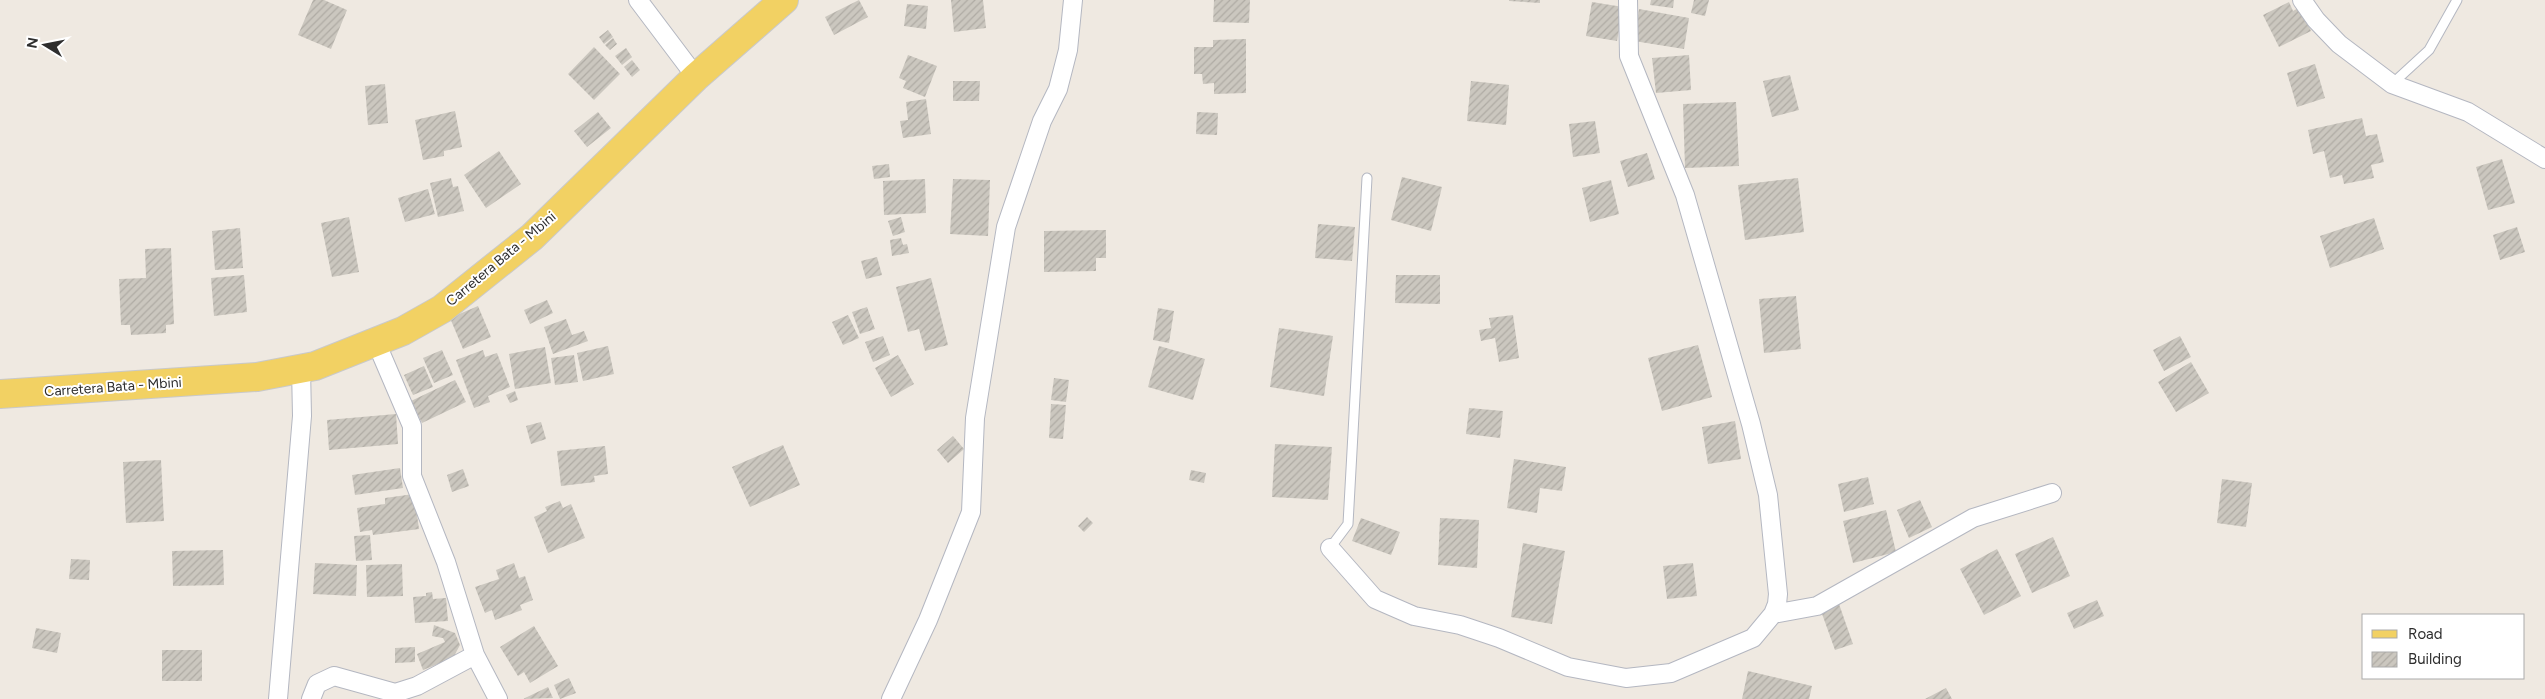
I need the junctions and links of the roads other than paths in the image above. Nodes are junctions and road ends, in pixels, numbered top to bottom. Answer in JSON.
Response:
{"nodes":[{"id":1,"x":638,"y":0,"type":"edge"},
{"id":2,"x":784,"y":0,"type":"edge"},
{"id":3,"x":1073,"y":0,"type":"edge"},
{"id":4,"x":1628,"y":0,"type":"edge"},
{"id":5,"x":2302,"y":0,"type":"edge"},
{"id":6,"x":2457,"y":0,"type":"edge"},
{"id":7,"x":696,"y":77,"type":"junction"},
{"id":8,"x":2392,"y":84,"type":"junction"},
{"id":9,"x":2545,"y":159,"type":"edge"},
{"id":10,"x":1367,"y":178,"type":"dead end"},
{"id":11,"x":376,"y":342,"type":"junction"},
{"id":12,"x":301,"y":368,"type":"junction"},
{"id":13,"x":0,"y":394,"type":"edge"},
{"id":14,"x":2052,"y":493,"type":"dead end"},
{"id":15,"x":1330,"y":548,"type":"joint"},
{"id":16,"x":1773,"y":614,"type":"junction"},
{"id":17,"x":475,"y":655,"type":"junction"},
{"id":18,"x":278,"y":699,"type":"edge"},
{"id":19,"x":311,"y":699,"type":"edge"},
{"id":20,"x":498,"y":699,"type":"edge"},
{"id":21,"x":891,"y":699,"type":"edge"}],
"edges":[{"from":1,"to":7,"type":"street"},
{"from":2,"to":7,"type":"main road","name":"Carretera Bata - Mbini"},
{"from":3,"to":21,"type":"street"},
{"from":4,"to":16,"type":"street"},
{"from":5,"to":8,"type":"street"},
{"from":6,"to":8,"type":"lane"},
{"from":7,"to":11,"type":"main road","name":"Carretera Bata - Mbini"},
{"from":8,"to":9,"type":"street"},
{"from":10,"to":15,"type":"lane"},
{"from":11,"to":12,"type":"main road","name":"Carretera Bata - Mbini"},
{"from":11,"to":17,"type":"street"},
{"from":12,"to":13,"type":"main road","name":"Carretera Bata - Mbini"},
{"from":12,"to":18,"type":"street"},
{"from":14,"to":16,"type":"street"},
{"from":15,"to":16,"type":"street"},
{"from":17,"to":19,"type":"street"},
{"from":17,"to":20,"type":"street"}]}
